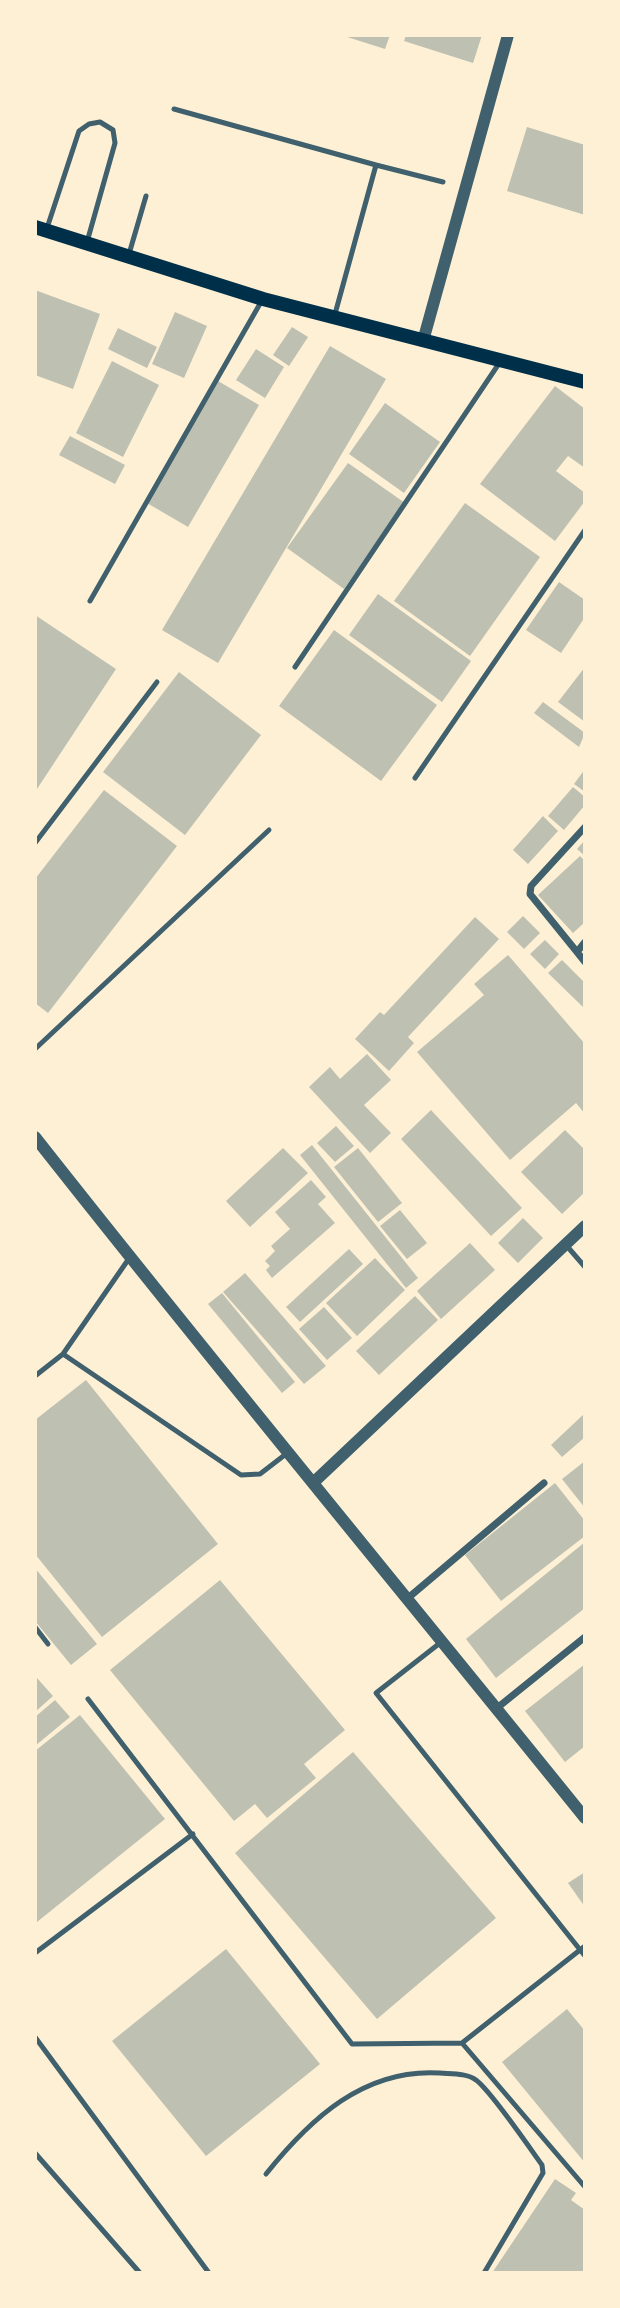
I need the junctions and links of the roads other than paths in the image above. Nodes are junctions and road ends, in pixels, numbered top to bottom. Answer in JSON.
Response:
{"nodes":[{"id":1,"x":508,"y":35,"type":"edge"},
{"id":2,"x":174,"y":109,"type":"dead end"},
{"id":3,"x":376,"y":165,"type":"junction"},
{"id":4,"x":443,"y":182,"type":"dead end"},
{"id":5,"x":146,"y":196,"type":"dead end"},
{"id":6,"x":41,"y":229,"type":"edge"},
{"id":7,"x":87,"y":243,"type":"junction"},
{"id":8,"x":129,"y":257,"type":"junction"},
{"id":9,"x":263,"y":299,"type":"junction"},
{"id":10,"x":334,"y":317,"type":"junction"},
{"id":11,"x":423,"y":341,"type":"junction"},
{"id":12,"x":501,"y":360,"type":"junction"},
{"id":13,"x":585,"y":382,"type":"edge"},
{"id":14,"x":585,"y":530,"type":"edge"},
{"id":15,"x":90,"y":601,"type":"dead end"},
{"id":16,"x":295,"y":667,"type":"dead end"},
{"id":17,"x":157,"y":682,"type":"dead end"},
{"id":18,"x":415,"y":778,"type":"dead end"},
{"id":19,"x":585,"y":827,"type":"edge"},
{"id":20,"x":269,"y":830,"type":"dead end"},
{"id":21,"x":35,"y":843,"type":"edge"},
{"id":22,"x":585,"y":942,"type":"edge"},
{"id":23,"x":577,"y":952,"type":"junction"},
{"id":24,"x":585,"y":962,"type":"edge"},
{"id":25,"x":35,"y":1049,"type":"edge"},
{"id":26,"x":35,"y":1137,"type":"edge"},
{"id":27,"x":585,"y":1226,"type":"edge"},
{"id":28,"x":566,"y":1245,"type":"junction"},
{"id":29,"x":130,"y":1257,"type":"junction"},
{"id":30,"x":585,"y":1267,"type":"edge"},
{"id":31,"x":63,"y":1354,"type":"junction"},
{"id":32,"x":35,"y":1376,"type":"edge"},
{"id":33,"x":289,"y":1451,"type":"junction"},
{"id":34,"x":314,"y":1482,"type":"junction"},
{"id":35,"x":544,"y":1483,"type":"dead end"},
{"id":36,"x":408,"y":1598,"type":"junction"},
{"id":37,"x":35,"y":1627,"type":"edge"},
{"id":38,"x":585,"y":1637,"type":"edge"},
{"id":39,"x":443,"y":1641,"type":"junction"},
{"id":40,"x":48,"y":1644,"type":"dead end"},
{"id":41,"x":88,"y":1699,"type":"dead end"},
{"id":42,"x":497,"y":1708,"type":"junction"},
{"id":43,"x":585,"y":1818,"type":"edge"},
{"id":44,"x":193,"y":1834,"type":"junction"},
{"id":45,"x":583,"y":1948,"type":"edge"},
{"id":46,"x":35,"y":1953,"type":"edge"},
{"id":47,"x":585,"y":1956,"type":"edge"},
{"id":48,"x":35,"y":2038,"type":"edge"},
{"id":49,"x":462,"y":2043,"type":"junction"},
{"id":50,"x":35,"y":2153,"type":"edge"},
{"id":51,"x":267,"y":2174,"type":"dead end"},
{"id":52,"x":585,"y":2186,"type":"edge"},
{"id":53,"x":140,"y":2273,"type":"edge"},
{"id":54,"x":209,"y":2273,"type":"edge"},
{"id":55,"x":484,"y":2273,"type":"edge"}],
"edges":[{"from":1,"to":11,"type":"street"},
{"from":2,"to":3,"type":"lane"},
{"from":3,"to":4,"type":"lane"},
{"from":3,"to":10,"type":"lane"},
{"from":5,"to":8,"type":"lane"},
{"from":6,"to":7,"type":"main road"},
{"from":6,"to":7,"type":"lane"},
{"from":7,"to":8,"type":"main road"},
{"from":8,"to":9,"type":"main road"},
{"from":9,"to":10,"type":"main road"},
{"from":9,"to":15,"type":"lane"},
{"from":10,"to":11,"type":"main road"},
{"from":11,"to":12,"type":"main road"},
{"from":12,"to":13,"type":"main road"},
{"from":12,"to":16,"type":"lane"},
{"from":14,"to":18,"type":"lane"},
{"from":17,"to":21,"type":"lane"},
{"from":19,"to":23,"type":"street"},
{"from":20,"to":25,"type":"lane"},
{"from":22,"to":23,"type":"street"},
{"from":23,"to":24,"type":"street"},
{"from":26,"to":29,"type":"street"},
{"from":27,"to":28,"type":"street"},
{"from":28,"to":30,"type":"lane"},
{"from":28,"to":34,"type":"street"},
{"from":29,"to":31,"type":"lane"},
{"from":29,"to":33,"type":"street"},
{"from":31,"to":32,"type":"lane"},
{"from":31,"to":33,"type":"lane"},
{"from":33,"to":34,"type":"street"},
{"from":34,"to":36,"type":"street"},
{"from":35,"to":36,"type":"street"},
{"from":36,"to":39,"type":"street"},
{"from":37,"to":40,"type":"lane"},
{"from":38,"to":42,"type":"street"},
{"from":39,"to":42,"type":"street"},
{"from":39,"to":45,"type":"lane"},
{"from":41,"to":44,"type":"lane"},
{"from":42,"to":43,"type":"street"},
{"from":44,"to":46,"type":"lane"},
{"from":44,"to":49,"type":"lane"},
{"from":45,"to":47,"type":"lane"},
{"from":45,"to":49,"type":"lane"},
{"from":48,"to":54,"type":"lane"},
{"from":49,"to":52,"type":"lane"},
{"from":50,"to":53,"type":"lane"},
{"from":51,"to":55,"type":"lane"}]}
